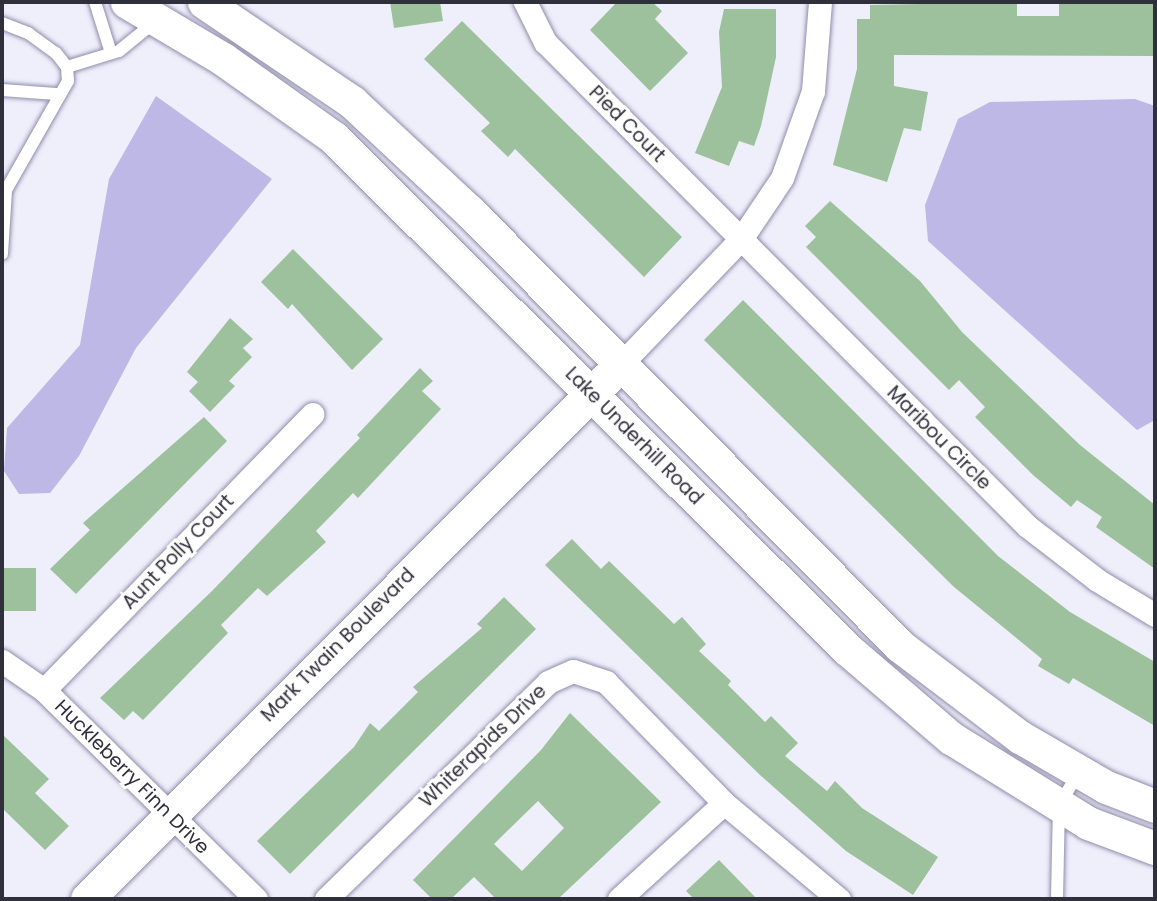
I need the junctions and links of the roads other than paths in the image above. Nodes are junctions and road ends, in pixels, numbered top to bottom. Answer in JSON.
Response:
{"nodes":[{"id":1,"x":95,"y":2,"type":"edge"},
{"id":2,"x":127,"y":2,"type":"edge"},
{"id":3,"x":204,"y":2,"type":"edge"},
{"id":4,"x":525,"y":2,"type":"edge"},
{"id":5,"x":820,"y":2,"type":"edge"},
{"id":6,"x":157,"y":20,"type":"junction"},
{"id":7,"x":2,"y":23,"type":"edge"},
{"id":8,"x":111,"y":54,"type":"junction"},
{"id":9,"x":67,"y":66,"type":"junction"},
{"id":10,"x":2,"y":90,"type":"edge"},
{"id":11,"x":56,"y":94,"type":"junction"},
{"id":12,"x":741,"y":239,"type":"junction"},
{"id":13,"x":2,"y":254,"type":"edge"},
{"id":14,"x":619,"y":366,"type":"junction"},
{"id":15,"x":591,"y":393,"type":"junction"},
{"id":16,"x":312,"y":414,"type":"dead end"},
{"id":17,"x":1155,"y":615,"type":"edge"},
{"id":18,"x":2,"y":661,"type":"edge"},
{"id":19,"x":44,"y":690,"type":"junction"},
{"id":20,"x":1079,"y":772,"type":"junction"},
{"id":21,"x":724,"y":803,"type":"junction"},
{"id":22,"x":1059,"y":806,"type":"junction"},
{"id":23,"x":1155,"y":806,"type":"edge"},
{"id":24,"x":168,"y":814,"type":"junction"},
{"id":25,"x":1155,"y":848,"type":"edge"},
{"id":26,"x":88,"y":899,"type":"edge"},
{"id":27,"x":256,"y":899,"type":"edge"},
{"id":28,"x":326,"y":899,"type":"edge"},
{"id":29,"x":619,"y":899,"type":"edge"},
{"id":30,"x":839,"y":899,"type":"edge"},
{"id":31,"x":1057,"y":899,"type":"edge"}],
"edges":[{"from":1,"to":8,"type":"lane"},
{"from":2,"to":6,"type":"street","name":"Lake Underhill Road"},
{"from":3,"to":14,"type":"street","name":"Lake Underhill Road"},
{"from":4,"to":12,"type":"street","name":"Pied Court"},
{"from":5,"to":12,"type":"street"},
{"from":6,"to":8,"type":"lane"},
{"from":6,"to":15,"type":"street","name":"Lake Underhill Road"},
{"from":7,"to":9,"type":"lane"},
{"from":8,"to":9,"type":"lane"},
{"from":9,"to":11,"type":"lane"},
{"from":10,"to":11,"type":"lane"},
{"from":11,"to":13,"type":"lane"},
{"from":12,"to":14,"type":"street"},
{"from":12,"to":17,"type":"street","name":"Maribou Circle"},
{"from":14,"to":15,"type":"street"},
{"from":14,"to":20,"type":"street","name":"Lake Underhill Road"},
{"from":15,"to":22,"type":"street","name":"Lake Underhill Road"},
{"from":15,"to":24,"type":"street","name":"Mark Twain Boulevard"},
{"from":16,"to":19,"type":"street","name":"Aunt Polly Court"},
{"from":18,"to":19,"type":"street","name":"Huckleberry Finn Drive"},
{"from":19,"to":24,"type":"street","name":"Huckleberry Finn Drive"},
{"from":20,"to":22,"type":"lane"},
{"from":20,"to":23,"type":"street","name":"Lake Underhill Road"},
{"from":21,"to":28,"type":"street","name":"Whiterapids Drive"},
{"from":21,"to":29,"type":"street"},
{"from":21,"to":30,"type":"street","name":"Whiterapids Drive"},
{"from":22,"to":25,"type":"street","name":"Lake Underhill Road"},
{"from":22,"to":31,"type":"lane"},
{"from":24,"to":26,"type":"street","name":"Mark Twain Boulevard"},
{"from":24,"to":27,"type":"street","name":"Huckleberry Finn Drive"}]}
